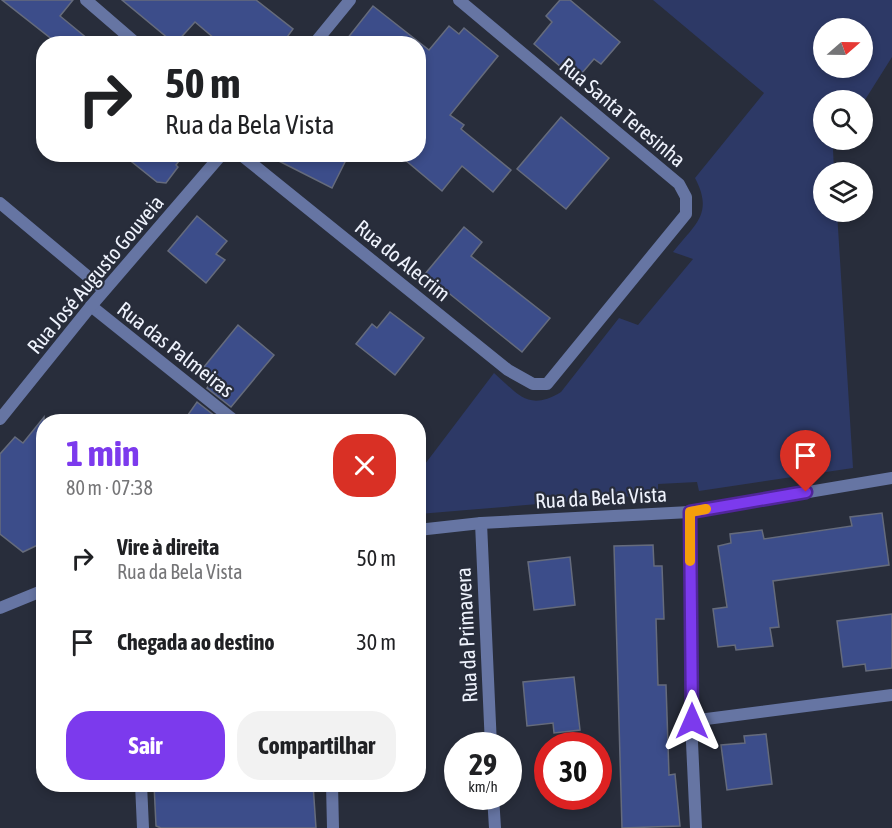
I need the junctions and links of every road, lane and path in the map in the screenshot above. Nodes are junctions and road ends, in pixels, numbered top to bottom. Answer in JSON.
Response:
{"nodes":[{"id":1,"x":86,"y":0,"type":"edge"},
{"id":2,"x":350,"y":0,"type":"edge"},
{"id":3,"x":459,"y":0,"type":"edge"},
{"id":4,"x":128,"y":36,"type":"edge"},
{"id":5,"x":321,"y":36,"type":"edge"},
{"id":6,"x":215,"y":162,"type":"edge"},
{"id":7,"x":250,"y":162,"type":"edge"},
{"id":8,"x":0,"y":203,"type":"edge"},
{"id":9,"x":104,"y":291,"type":"junction"},
{"id":10,"x":91,"y":306,"type":"junction"},
{"id":11,"x":547,"y":384,"type":"joint"},
{"id":12,"x":226,"y":414,"type":"edge"},
{"id":13,"x":0,"y":419,"type":"edge"},
{"id":14,"x":892,"y":478,"type":"edge"},
{"id":15,"x":690,"y":512,"type":"junction"},
{"id":16,"x":481,"y":523,"type":"junction"},
{"id":17,"x":426,"y":529,"type":"edge"},
{"id":18,"x":36,"y":593,"type":"edge"},
{"id":19,"x":0,"y":608,"type":"edge"},
{"id":20,"x":892,"y":695,"type":"edge"},
{"id":21,"x":692,"y":721,"type":"junction"},
{"id":22,"x":490,"y":732,"type":"edge"},
{"id":23,"x":141,"y":792,"type":"edge"},
{"id":24,"x":332,"y":792,"type":"edge"},
{"id":25,"x":494,"y":810,"type":"edge"},
{"id":26,"x":143,"y":828,"type":"edge"},
{"id":27,"x":333,"y":828,"type":"edge"},
{"id":28,"x":495,"y":828,"type":"edge"},
{"id":29,"x":696,"y":828,"type":"edge"}],
"edges":[{"from":1,"to":4,"type":"street"},
{"from":2,"to":5,"type":"street"},
{"from":3,"to":11,"type":"street","name":"Rua Santa Teresinha"},
{"from":6,"to":9,"type":"street","name":"Rua José Augusto Gouveia"},
{"from":7,"to":11,"type":"street","name":"Rua do Alecrim"},
{"from":8,"to":9,"type":"street"},
{"from":9,"to":10,"type":"street","name":"Rua José Augusto Gouveia"},
{"from":10,"to":12,"type":"street","name":"Rua das Palmeiras"},
{"from":10,"to":13,"type":"street","name":"Rua José Augusto Gouveia"},
{"from":14,"to":15,"type":"street","name":"Rua da Bela Vista"},
{"from":15,"to":16,"type":"street","name":"Rua da Bela Vista"},
{"from":15,"to":21,"type":"street"},
{"from":16,"to":17,"type":"street","name":"Rua da Bela Vista"},
{"from":16,"to":22,"type":"street","name":"Rua da Primavera"},
{"from":18,"to":19,"type":"street"},
{"from":20,"to":21,"type":"street"},
{"from":21,"to":29,"type":"street"},
{"from":23,"to":26,"type":"street"},
{"from":24,"to":27,"type":"street"},
{"from":25,"to":28,"type":"street"}]}
